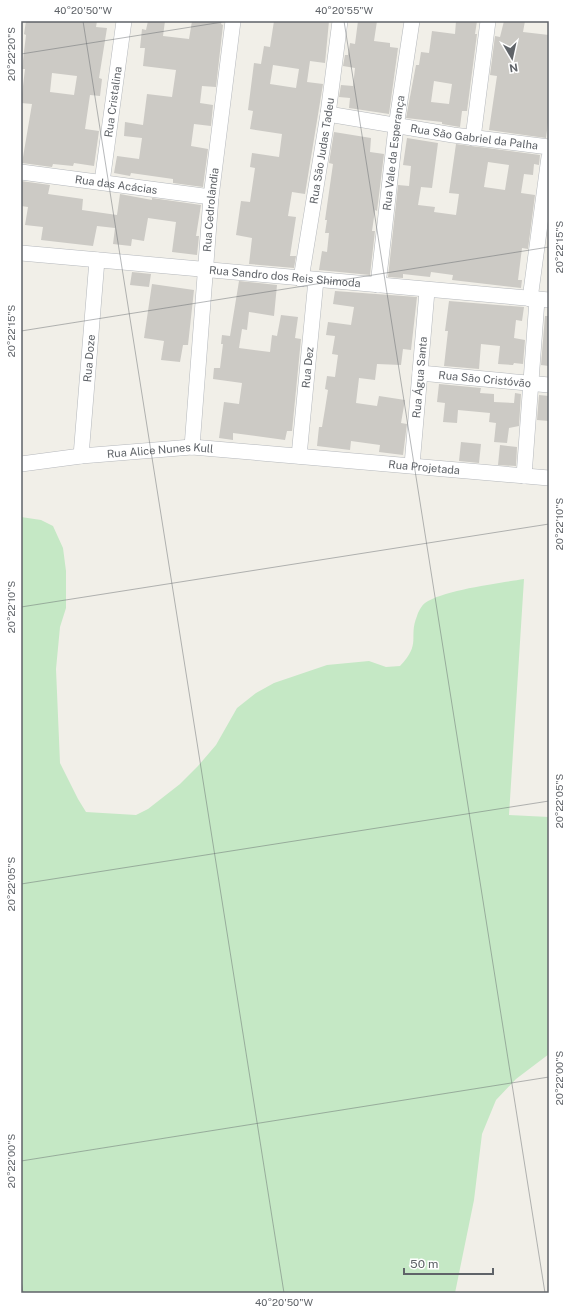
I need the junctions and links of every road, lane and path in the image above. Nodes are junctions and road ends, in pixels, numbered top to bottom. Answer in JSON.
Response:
{"nodes":[{"id":1,"x":124,"y":21,"type":"edge"},
{"id":2,"x":234,"y":21,"type":"edge"},
{"id":3,"x":340,"y":21,"type":"edge"},
{"id":4,"x":412,"y":21,"type":"edge"},
{"id":5,"x":488,"y":21,"type":"edge"},
{"id":6,"x":328,"y":114,"type":"junction"},
{"id":7,"x":396,"y":127,"type":"junction"},
{"id":8,"x":473,"y":138,"type":"junction"},
{"id":9,"x":549,"y":147,"type":"edge"},
{"id":10,"x":549,"y":157,"type":"edge"},
{"id":11,"x":21,"y":172,"type":"edge"},
{"id":12,"x":102,"y":182,"type":"junction"},
{"id":13,"x":211,"y":197,"type":"junction"},
{"id":14,"x":21,"y":253,"type":"edge"},
{"id":15,"x":97,"y":260,"type":"junction"},
{"id":16,"x":205,"y":270,"type":"junction"},
{"id":17,"x":308,"y":279,"type":"junction"},
{"id":18,"x":378,"y":285,"type":"junction"},
{"id":19,"x":427,"y":290,"type":"junction"},
{"id":20,"x":539,"y":300,"type":"edge"},
{"id":21,"x":420,"y":373,"type":"junction"},
{"id":22,"x":531,"y":384,"type":"junction"},
{"id":23,"x":549,"y":386,"type":"edge"},
{"id":24,"x":192,"y":447,"type":"junction"},
{"id":25,"x":81,"y":456,"type":"junction"},
{"id":26,"x":299,"y":456,"type":"junction"},
{"id":27,"x":21,"y":464,"type":"edge"},
{"id":28,"x":412,"y":465,"type":"junction"},
{"id":29,"x":524,"y":476,"type":"junction"},
{"id":30,"x":549,"y":478,"type":"edge"}],
"edges":[{"from":1,"to":12,"type":"street","name":"Rua Cristalina"},
{"from":2,"to":13,"type":"street","name":"Rua Cedrolândia"},
{"from":3,"to":6,"type":"street","name":"Rua São Judas Tadeu"},
{"from":4,"to":7,"type":"street","name":"Rua Vale da Esperança"},
{"from":5,"to":8,"type":"street"},
{"from":6,"to":7,"type":"street","name":"Rua São Gabriel da Palha"},
{"from":6,"to":17,"type":"street","name":"Rua São Judas Tadeu"},
{"from":7,"to":8,"type":"street","name":"Rua São Gabriel da Palha"},
{"from":7,"to":18,"type":"street","name":"Rua Vale da Esperança"},
{"from":8,"to":9,"type":"street","name":"Rua São Gabriel da Palha"},
{"from":10,"to":20,"type":"street"},
{"from":11,"to":12,"type":"street","name":"Rua das Acácias"},
{"from":12,"to":13,"type":"street","name":"Rua das Acácias"},
{"from":13,"to":16,"type":"street","name":"Rua Cedrolândia"},
{"from":14,"to":15,"type":"street","name":"Rua Sandro dos Reis Shimoda"},
{"from":15,"to":16,"type":"street","name":"Rua Sandro dos Reis Shimoda"},
{"from":15,"to":25,"type":"street","name":"Rua Doze"},
{"from":16,"to":17,"type":"street","name":"Rua Sandro dos Reis Shimoda"},
{"from":16,"to":24,"type":"street","name":"Rua Cedrolândia"},
{"from":17,"to":18,"type":"street","name":"Rua Sandro dos Reis Shimoda"},
{"from":17,"to":26,"type":"street","name":"Rua Dez"},
{"from":18,"to":19,"type":"street","name":"Rua Sandro dos Reis Shimoda"},
{"from":19,"to":20,"type":"street","name":"Rua Sandro dos Reis Shimoda"},
{"from":19,"to":21,"type":"street","name":"Rua Água Santa"},
{"from":20,"to":22,"type":"street"},
{"from":21,"to":22,"type":"street","name":"Rua São Cristóvão"},
{"from":21,"to":28,"type":"street","name":"Rua Água Santa"},
{"from":22,"to":23,"type":"street","name":"Rua São Cristóvão"},
{"from":22,"to":29,"type":"street"},
{"from":24,"to":25,"type":"street","name":"Rua Alice Nunes Kull"},
{"from":24,"to":26,"type":"street","name":"Rua Alice Nunes Kull"},
{"from":25,"to":27,"type":"street","name":"Rua Alice Nunes Kull"},
{"from":26,"to":28,"type":"street","name":"Rua Projetada"},
{"from":28,"to":29,"type":"street","name":"Rua Projetada"},
{"from":29,"to":30,"type":"street","name":"Rua Projetada"}]}
